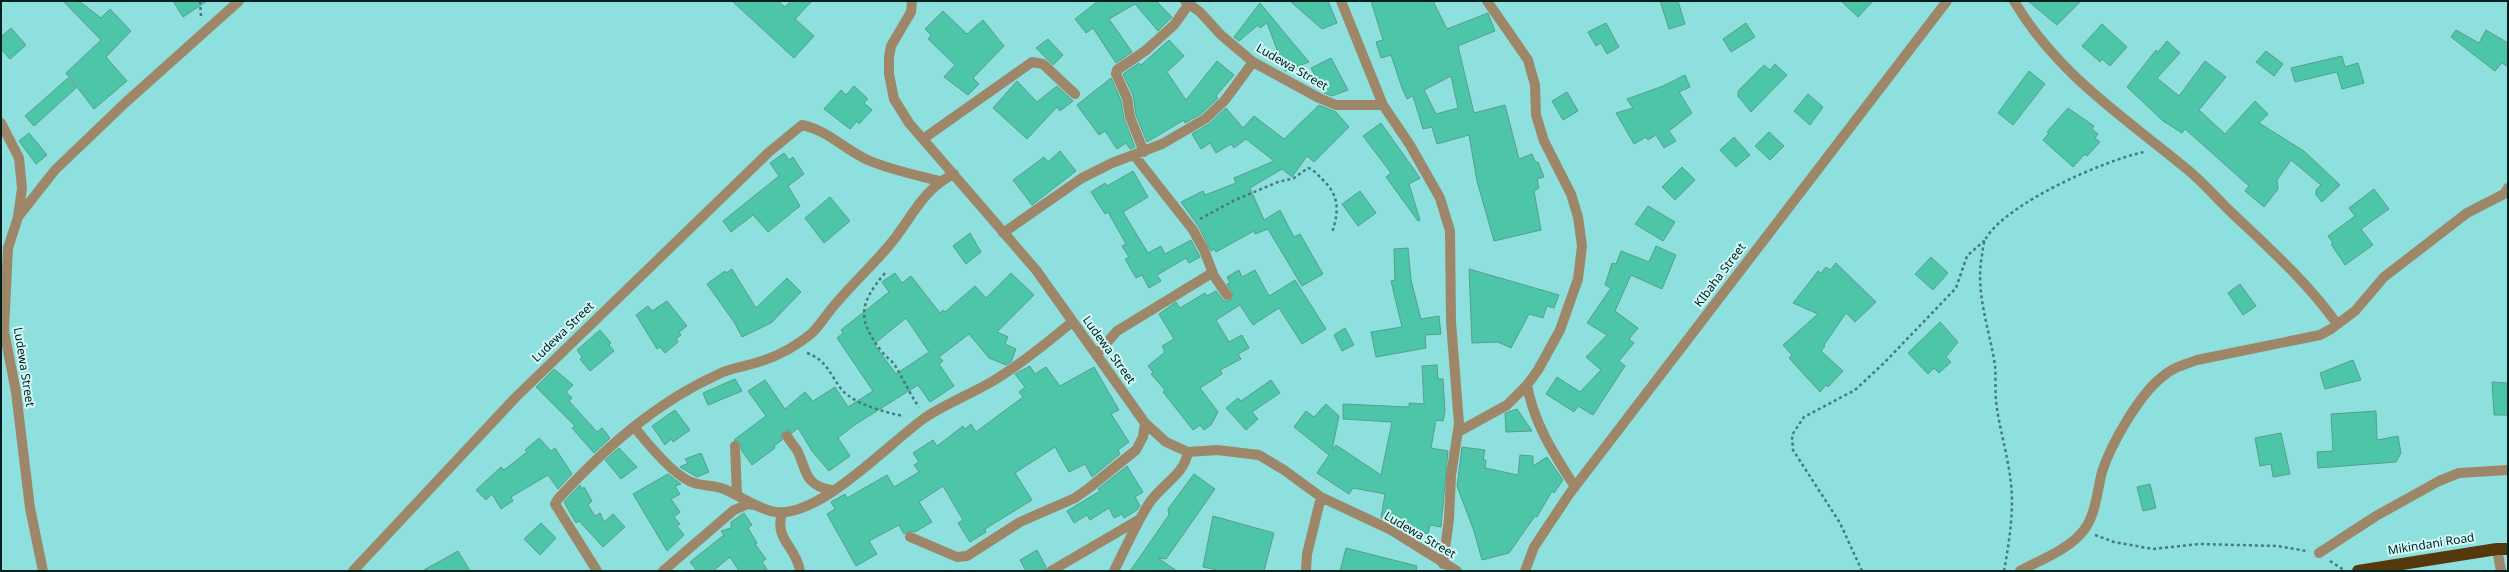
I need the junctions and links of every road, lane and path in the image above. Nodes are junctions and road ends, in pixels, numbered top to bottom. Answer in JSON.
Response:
{"nodes":[{"id":1,"x":239,"y":1,"type":"edge"},
{"id":2,"x":912,"y":1,"type":"edge"},
{"id":3,"x":1341,"y":1,"type":"edge"},
{"id":4,"x":1487,"y":1,"type":"edge"},
{"id":5,"x":1947,"y":1,"type":"edge"},
{"id":6,"x":2014,"y":1,"type":"edge"},
{"id":7,"x":1189,"y":2,"type":"edge"},
{"id":8,"x":1253,"y":62,"type":"junction"},
{"id":9,"x":1075,"y":94,"type":"dead end"},
{"id":10,"x":1383,"y":105,"type":"junction"},
{"id":11,"x":1,"y":123,"type":"edge"},
{"id":12,"x":923,"y":139,"type":"junction"},
{"id":13,"x":2160,"y":149,"type":"junction"},
{"id":14,"x":1139,"y":154,"type":"junction"},
{"id":15,"x":954,"y":174,"type":"junction"},
{"id":16,"x":939,"y":181,"type":"junction"},
{"id":17,"x":2508,"y":188,"type":"edge"},
{"id":18,"x":18,"y":217,"type":"junction"},
{"id":19,"x":1189,"y":225,"type":"junction"},
{"id":20,"x":1003,"y":233,"type":"junction"},
{"id":21,"x":1332,"y":233,"type":"dead end"},
{"id":22,"x":1985,"y":240,"type":"junction"},
{"id":23,"x":4,"y":257,"type":"edge"},
{"id":24,"x":888,"y":270,"type":"dead end"},
{"id":25,"x":1212,"y":272,"type":"junction"},
{"id":26,"x":1227,"y":295,"type":"dead end"},
{"id":27,"x":1072,"y":322,"type":"junction"},
{"id":28,"x":2337,"y":324,"type":"junction"},
{"id":29,"x":794,"y":348,"type":"junction"},
{"id":30,"x":1097,"y":354,"type":"junction"},
{"id":31,"x":1527,"y":385,"type":"junction"},
{"id":32,"x":925,"y":418,"type":"junction"},
{"id":33,"x":1145,"y":423,"type":"junction"},
{"id":34,"x":635,"y":428,"type":"junction"},
{"id":35,"x":1458,"y":432,"type":"junction"},
{"id":36,"x":787,"y":436,"type":"dead end"},
{"id":37,"x":735,"y":446,"type":"dead end"},
{"id":38,"x":1188,"y":452,"type":"junction"},
{"id":39,"x":2508,"y":470,"type":"edge"},
{"id":40,"x":1575,"y":486,"type":"junction"},
{"id":41,"x":831,"y":490,"type":"junction"},
{"id":42,"x":737,"y":495,"type":"junction"},
{"id":43,"x":1320,"y":497,"type":"junction"},
{"id":44,"x":754,"y":504,"type":"junction"},
{"id":45,"x":782,"y":513,"type":"junction"},
{"id":46,"x":1140,"y":519,"type":"junction"},
{"id":47,"x":2084,"y":531,"type":"junction"},
{"id":48,"x":910,"y":537,"type":"dead end"},
{"id":49,"x":2502,"y":549,"type":"edge"},
{"id":50,"x":2319,"y":553,"type":"junction"},
{"id":51,"x":1443,"y":564,"type":"junction"},
{"id":52,"x":43,"y":571,"type":"edge"},
{"id":53,"x":353,"y":571,"type":"edge"},
{"id":54,"x":597,"y":571,"type":"edge"},
{"id":55,"x":663,"y":571,"type":"edge"},
{"id":56,"x":800,"y":571,"type":"edge"},
{"id":57,"x":1050,"y":571,"type":"edge"},
{"id":58,"x":1114,"y":571,"type":"edge"},
{"id":59,"x":1306,"y":571,"type":"edge"},
{"id":60,"x":1457,"y":571,"type":"edge"},
{"id":61,"x":1524,"y":571,"type":"edge"},
{"id":62,"x":1862,"y":571,"type":"edge"},
{"id":63,"x":2004,"y":571,"type":"edge"},
{"id":64,"x":2020,"y":571,"type":"edge"},
{"id":65,"x":2346,"y":571,"type":"edge"},
{"id":66,"x":2358,"y":571,"type":"edge"},
{"id":67,"x":2502,"y":571,"type":"edge"}],
"edges":[{"from":1,"to":18,"type":"street"},
{"from":2,"to":12,"type":"street","name":"Ludewa Street"},
{"from":3,"to":10,"type":"street"},
{"from":4,"to":31,"type":"street"},
{"from":5,"to":40,"type":"street","name":"KIbaha Street"},
{"from":6,"to":13,"type":"street"},
{"from":7,"to":8,"type":"street","name":"Ludewa Street"},
{"from":7,"to":14,"type":"street"},
{"from":8,"to":10,"type":"street","name":"Ludewa Street"},
{"from":8,"to":14,"type":"street"},
{"from":9,"to":12,"type":"street"},
{"from":10,"to":35,"type":"street"},
{"from":11,"to":18,"type":"street","name":"Ludewa Street"},
{"from":12,"to":15,"type":"street","name":"Ludewa Street"},
{"from":13,"to":22,"type":"path"},
{"from":13,"to":28,"type":"street"},
{"from":14,"to":19,"type":"street"},
{"from":14,"to":20,"type":"street"},
{"from":15,"to":16,"type":"street"},
{"from":15,"to":20,"type":"street","name":"Ludewa Street"},
{"from":16,"to":29,"type":"street"},
{"from":16,"to":53,"type":"street","name":"Ludewa Street"},
{"from":17,"to":28,"type":"street"},
{"from":18,"to":23,"type":"street","name":"Ludewa Street"},
{"from":19,"to":21,"type":"path"},
{"from":19,"to":25,"type":"street"},
{"from":20,"to":27,"type":"street","name":"Ludewa Street"},
{"from":22,"to":62,"type":"path"},
{"from":22,"to":63,"type":"path"},
{"from":23,"to":52,"type":"street","name":"Ludewa Street"},
{"from":24,"to":32,"type":"path"},
{"from":25,"to":26,"type":"street"},
{"from":25,"to":30,"type":"street"},
{"from":27,"to":30,"type":"street","name":"Ludewa Street"},
{"from":27,"to":32,"type":"street"},
{"from":28,"to":47,"type":"street"},
{"from":29,"to":32,"type":"path"},
{"from":29,"to":34,"type":"street"},
{"from":30,"to":33,"type":"street","name":"Ludewa Street"},
{"from":31,"to":35,"type":"street"},
{"from":31,"to":40,"type":"street"},
{"from":32,"to":41,"type":"street"},
{"from":33,"to":38,"type":"street","name":"Ludewa Street"},
{"from":33,"to":48,"type":"street"},
{"from":34,"to":42,"type":"street"},
{"from":34,"to":54,"type":"street"},
{"from":35,"to":51,"type":"street"},
{"from":36,"to":41,"type":"street"},
{"from":37,"to":42,"type":"street"},
{"from":38,"to":43,"type":"street","name":"Ludewa Street"},
{"from":38,"to":46,"type":"street"},
{"from":39,"to":50,"type":"street"},
{"from":40,"to":61,"type":"street","name":"KIbaha Street"},
{"from":41,"to":45,"type":"street"},
{"from":42,"to":44,"type":"street"},
{"from":43,"to":51,"type":"street","name":"Ludewa Street"},
{"from":43,"to":59,"type":"street"},
{"from":44,"to":45,"type":"street"},
{"from":44,"to":55,"type":"street"},
{"from":45,"to":56,"type":"street"},
{"from":46,"to":57,"type":"street"},
{"from":46,"to":58,"type":"street"},
{"from":47,"to":50,"type":"path"},
{"from":47,"to":64,"type":"street"},
{"from":49,"to":66,"type":"highway","name":"Mikindani Road"},
{"from":49,"to":67,"type":"street"},
{"from":50,"to":65,"type":"path"},
{"from":51,"to":60,"type":"street","name":"Ludewa Street"}]}
